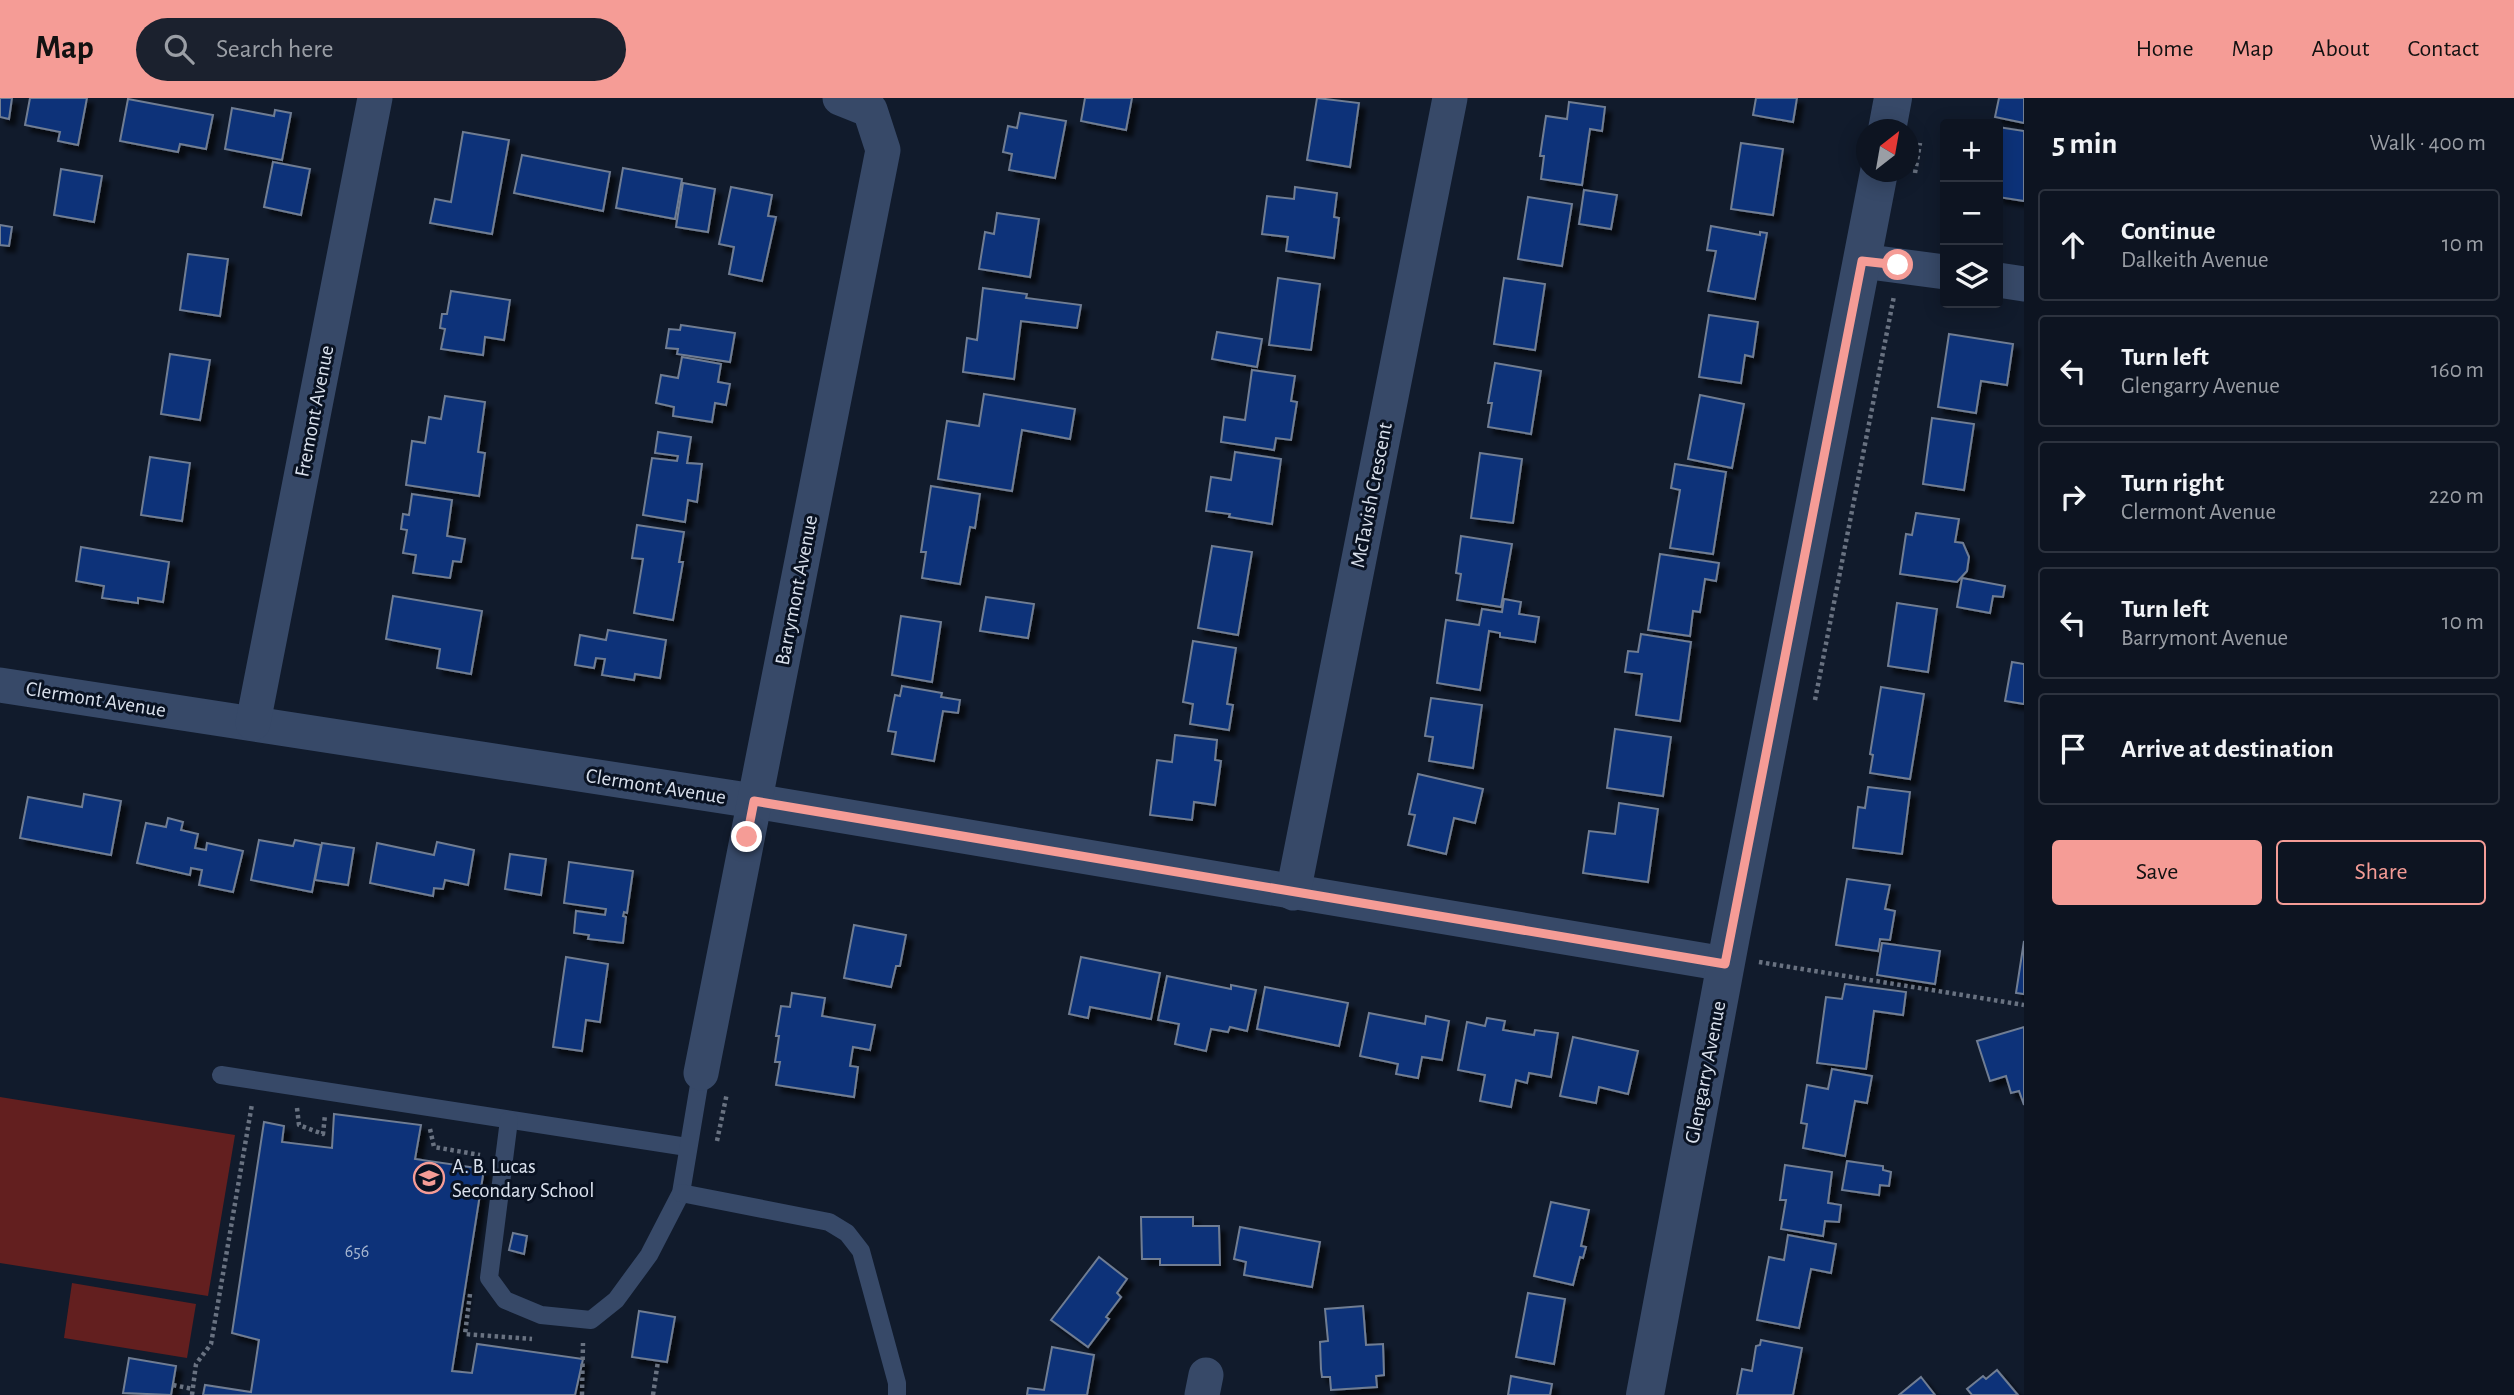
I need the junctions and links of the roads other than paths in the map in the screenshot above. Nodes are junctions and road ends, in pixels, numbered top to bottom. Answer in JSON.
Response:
{"nodes":[{"id":1,"x":374,"y":98,"type":"edge"},
{"id":2,"x":1450,"y":98,"type":"edge"},
{"id":3,"x":1894,"y":98,"type":"edge"},
{"id":4,"x":855,"y":104,"type":"edge"},
{"id":5,"x":1889,"y":119,"type":"edge"},
{"id":6,"x":1877,"y":182,"type":"edge"},
{"id":7,"x":1862,"y":261,"type":"junction"},
{"id":8,"x":1940,"y":271,"type":"edge"},
{"id":9,"x":2003,"y":281,"type":"edge"},
{"id":10,"x":2024,"y":284,"type":"edge"},
{"id":11,"x":0,"y":685,"type":"edge"},
{"id":12,"x":253,"y":723,"type":"junction"},
{"id":13,"x":754,"y":801,"type":"junction"},
{"id":14,"x":1293,"y":893,"type":"junction"},
{"id":15,"x":1740,"y":963,"type":"junction"},
{"id":16,"x":701,"y":1073,"type":"joint"},
{"id":17,"x":222,"y":1075,"type":"dead end"},
{"id":18,"x":509,"y":1120,"type":"junction"},
{"id":19,"x":688,"y":1147,"type":"junction"},
{"id":20,"x":681,"y":1193,"type":"junction"},
{"id":21,"x":897,"y":1395,"type":"edge"},
{"id":22,"x":1644,"y":1395,"type":"edge"}],
"edges":[{"from":1,"to":12,"type":"street","name":"Fremont Avenue"},
{"from":2,"to":14,"type":"street","name":"McTavish Crescent"},
{"from":3,"to":5,"type":"street"},
{"from":4,"to":13,"type":"street","name":"Barrymont Avenue"},
{"from":6,"to":7,"type":"street","name":"Glengarry Avenue"},
{"from":7,"to":8,"type":"street"},
{"from":7,"to":15,"type":"street","name":"Glengarry Avenue"},
{"from":9,"to":10,"type":"street"},
{"from":11,"to":12,"type":"street","name":"Clermont Avenue"},
{"from":12,"to":13,"type":"street","name":"Clermont Avenue"},
{"from":13,"to":14,"type":"street","name":"Clermont Avenue"},
{"from":13,"to":16,"type":"street","name":"Barrymont Avenue"},
{"from":14,"to":15,"type":"street","name":"Clermont Avenue"},
{"from":15,"to":22,"type":"street","name":"Glengarry Avenue"},
{"from":16,"to":19,"type":"lane"},
{"from":17,"to":18,"type":"lane"},
{"from":18,"to":19,"type":"lane"},
{"from":18,"to":20,"type":"lane"},
{"from":19,"to":20,"type":"lane"},
{"from":20,"to":21,"type":"lane"}]}
